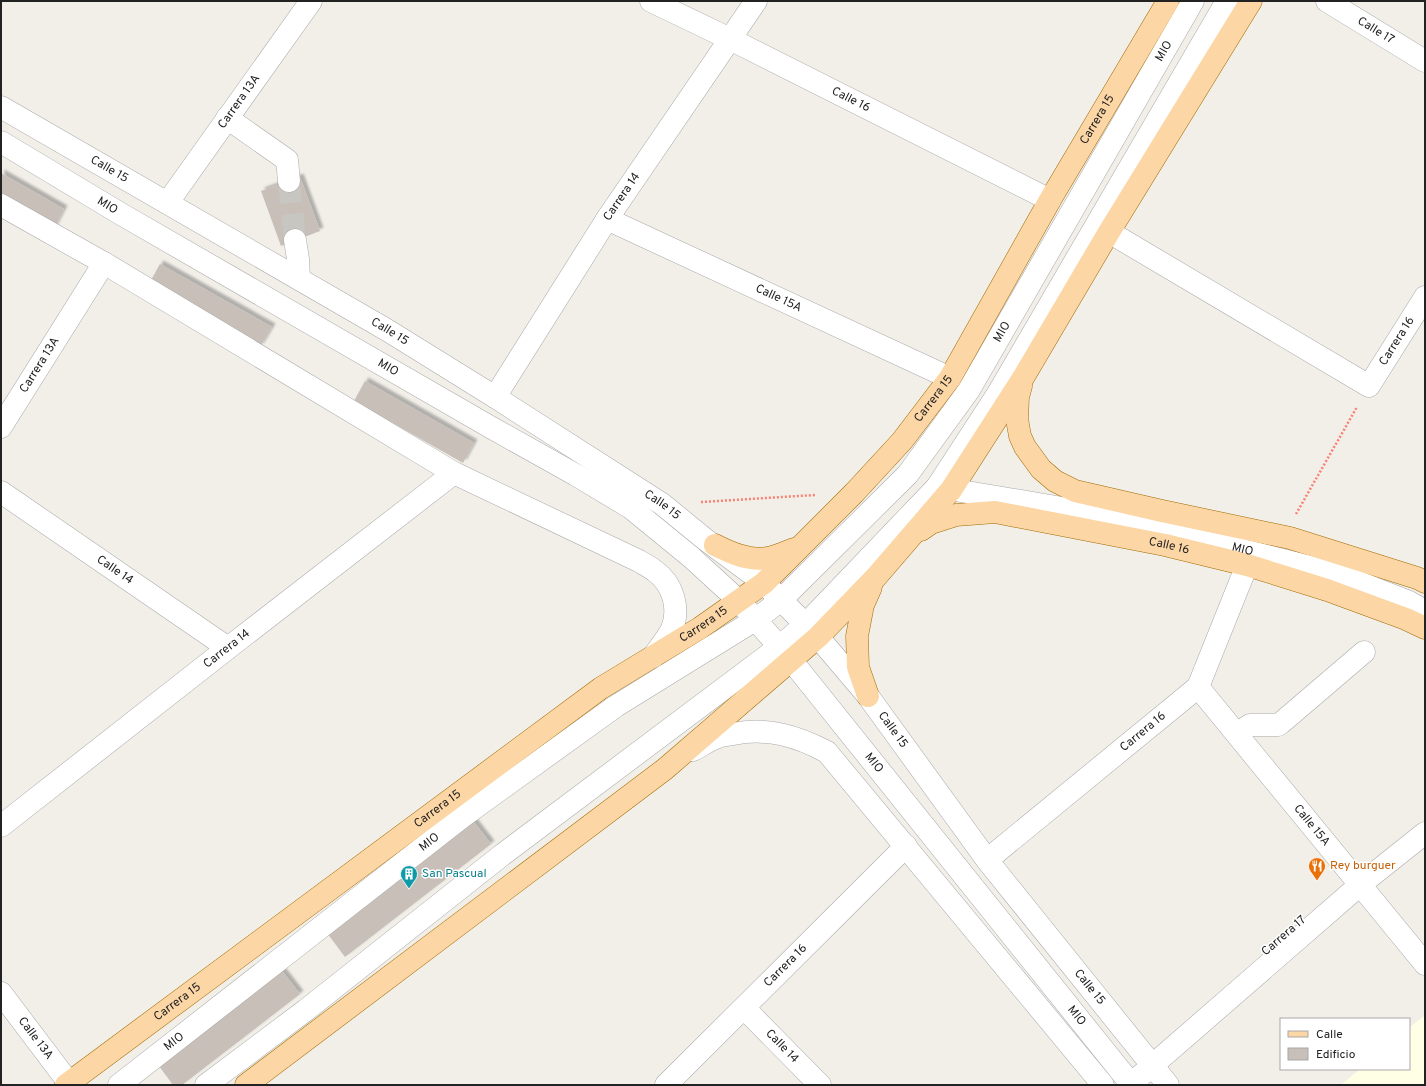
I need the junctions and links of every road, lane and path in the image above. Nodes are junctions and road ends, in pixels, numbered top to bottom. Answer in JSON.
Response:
{"nodes":[{"id":1,"x":310,"y":1,"type":"edge"},
{"id":2,"x":651,"y":1,"type":"edge"},
{"id":3,"x":756,"y":1,"type":"edge"},
{"id":4,"x":1168,"y":1,"type":"edge"},
{"id":5,"x":1193,"y":1,"type":"edge"},
{"id":6,"x":1227,"y":1,"type":"edge"},
{"id":7,"x":1251,"y":1,"type":"edge"},
{"id":8,"x":1327,"y":1,"type":"edge"},
{"id":9,"x":730,"y":39,"type":"junction"},
{"id":10,"x":1425,"y":60,"type":"edge"},
{"id":11,"x":1,"y":106,"type":"edge"},
{"id":12,"x":227,"y":118,"type":"junction"},
{"id":13,"x":1,"y":142,"type":"edge"},
{"id":14,"x":289,"y":181,"type":"tunnel mouth"},
{"id":15,"x":1050,"y":200,"type":"junction"},
{"id":16,"x":168,"y":202,"type":"junction"},
{"id":17,"x":1,"y":205,"type":"edge"},
{"id":18,"x":607,"y":219,"type":"junction"},
{"id":19,"x":1109,"y":232,"type":"junction"},
{"id":20,"x":295,"y":240,"type":"tunnel mouth"},
{"id":21,"x":104,"y":263,"type":"junction"},
{"id":22,"x":299,"y":279,"type":"junction"},
{"id":23,"x":1425,"y":297,"type":"edge"},
{"id":24,"x":950,"y":378,"type":"junction"},
{"id":25,"x":1023,"y":378,"type":"junction"},
{"id":26,"x":1369,"y":386,"type":"junction"},
{"id":27,"x":495,"y":397,"type":"junction"},
{"id":28,"x":1,"y":427,"type":"edge"},
{"id":29,"x":454,"y":473,"type":"junction"},
{"id":30,"x":944,"y":488,"type":"junction"},
{"id":31,"x":1,"y":492,"type":"edge"},
{"id":32,"x":816,"y":495,"type":"dead end"},
{"id":33,"x":662,"y":504,"type":"junction"},
{"id":34,"x":1295,"y":516,"type":"dead end"},
{"id":35,"x":910,"y":538,"type":"junction"},
{"id":36,"x":715,"y":545,"type":"junction"},
{"id":37,"x":799,"y":547,"type":"junction"},
{"id":38,"x":1247,"y":565,"type":"junction"},
{"id":39,"x":876,"y":577,"type":"junction"},
{"id":40,"x":1425,"y":582,"type":"edge"},
{"id":41,"x":764,"y":583,"type":"junction"},
{"id":42,"x":781,"y":600,"type":"junction"},
{"id":43,"x":739,"y":601,"type":"junction"},
{"id":44,"x":1425,"y":611,"type":"edge"},
{"id":45,"x":755,"y":620,"type":"junction"},
{"id":46,"x":1425,"y":628,"type":"edge"},
{"id":47,"x":812,"y":631,"type":"junction"},
{"id":48,"x":228,"y":648,"type":"junction"},
{"id":49,"x":1364,"y":652,"type":"dead end"},
{"id":50,"x":785,"y":654,"type":"junction"},
{"id":51,"x":653,"y":657,"type":"junction"},
{"id":52,"x":1198,"y":687,"type":"junction"},
{"id":53,"x":868,"y":696,"type":"junction"},
{"id":54,"x":1236,"y":734,"type":"junction"},
{"id":55,"x":676,"y":759,"type":"junction"},
{"id":56,"x":1425,"y":818,"type":"edge"},
{"id":57,"x":1,"y":826,"type":"edge"},
{"id":58,"x":1425,"y":833,"type":"edge"},
{"id":59,"x":906,"y":846,"type":"junction"},
{"id":60,"x":1425,"y":849,"type":"edge"},
{"id":61,"x":987,"y":860,"type":"junction"},
{"id":62,"x":1361,"y":884,"type":"junction"},
{"id":63,"x":1425,"y":964,"type":"edge"},
{"id":64,"x":1,"y":994,"type":"edge"},
{"id":65,"x":744,"y":1008,"type":"junction"},
{"id":66,"x":1154,"y":1073,"type":"edge"},
{"id":67,"x":68,"y":1084,"type":"edge"},
{"id":68,"x":250,"y":1084,"type":"edge"},
{"id":69,"x":119,"y":1085,"type":"edge"},
{"id":70,"x":206,"y":1085,"type":"edge"},
{"id":71,"x":666,"y":1085,"type":"edge"},
{"id":72,"x":820,"y":1085,"type":"edge"},
{"id":73,"x":1103,"y":1085,"type":"edge"}],
"edges":[{"from":1,"to":12,"type":"street","name":"Carrera 13A"},
{"from":2,"to":9,"type":"street","name":"Calle 16"},
{"from":3,"to":9,"type":"street","name":"Carrera 14"},
{"from":4,"to":15,"type":"main road","name":"Carrera 15"},
{"from":5,"to":42,"type":"street","name":"MIO"},
{"from":6,"to":30,"type":"street"},
{"from":7,"to":19,"type":"main road"},
{"from":8,"to":10,"type":"street","name":"Calle 17"},
{"from":9,"to":15,"type":"street","name":"Calle 16"},
{"from":9,"to":18,"type":"street","name":"Carrera 14"},
{"from":11,"to":16,"type":"street","name":"Calle 15"},
{"from":12,"to":14,"type":"street"},
{"from":12,"to":16,"type":"street","name":"Carrera 13A"},
{"from":13,"to":43,"type":"street","name":"MIO"},
{"from":15,"to":24,"type":"main road","name":"Carrera 15"},
{"from":16,"to":22,"type":"street","name":"Calle 15"},
{"from":17,"to":21,"type":"street"},
{"from":18,"to":24,"type":"street","name":"Calle 15A"},
{"from":18,"to":27,"type":"street","name":"Carrera 14"},
{"from":19,"to":25,"type":"main road"},
{"from":19,"to":26,"type":"street"},
{"from":20,"to":22,"type":"street"},
{"from":21,"to":28,"type":"street","name":"Carrera 13A"},
{"from":21,"to":29,"type":"street"},
{"from":22,"to":27,"type":"street","name":"Calle 15"},
{"from":23,"to":26,"type":"street","name":"Carrera 16"},
{"from":24,"to":37,"type":"main road","name":"Carrera 15"},
{"from":25,"to":30,"type":"main road"},
{"from":25,"to":40,"type":"main road"},
{"from":26,"to":34,"type":"path"},
{"from":27,"to":33,"type":"street","name":"Calle 15"},
{"from":29,"to":48,"type":"street","name":"Carrera 14"},
{"from":29,"to":51,"type":"street"},
{"from":30,"to":35,"type":"main road"},
{"from":30,"to":44,"type":"street","name":"MIO"},
{"from":30,"to":47,"type":"street"},
{"from":31,"to":48,"type":"street","name":"Calle 14"},
{"from":32,"to":33,"type":"path"},
{"from":33,"to":36,"type":"street","name":"Calle 15"},
{"from":35,"to":38,"type":"main road","name":"Calle 16"},
{"from":35,"to":39,"type":"main road"},
{"from":36,"to":37,"type":"main road"},
{"from":36,"to":41,"type":"street","name":"Calle 15"},
{"from":37,"to":41,"type":"main road","name":"Carrera 15"},
{"from":38,"to":46,"type":"main road","name":"Calle 16"},
{"from":38,"to":52,"type":"street","name":"Carrera 16"},
{"from":39,"to":47,"type":"main road"},
{"from":39,"to":53,"type":"main road"},
{"from":41,"to":42,"type":"street","name":"Calle 15"},
{"from":41,"to":43,"type":"main road","name":"Carrera 15"},
{"from":42,"to":45,"type":"street","name":"MIO"},
{"from":42,"to":47,"type":"street","name":"Calle 15"},
{"from":43,"to":45,"type":"street","name":"MIO"},
{"from":43,"to":51,"type":"main road","name":"Carrera 15"},
{"from":45,"to":50,"type":"street","name":"MIO"},
{"from":45,"to":69,"type":"street","name":"MIO"},
{"from":47,"to":50,"type":"main road"},
{"from":47,"to":53,"type":"street","name":"Calle 15"},
{"from":48,"to":57,"type":"street","name":"Carrera 14"},
{"from":49,"to":54,"type":"street"},
{"from":50,"to":55,"type":"main road"},
{"from":50,"to":66,"type":"street","name":"MIO"},
{"from":50,"to":70,"type":"street"},
{"from":51,"to":67,"type":"main road","name":"Carrera 15"},
{"from":52,"to":54,"type":"street","name":"Calle 15A"},
{"from":52,"to":61,"type":"street","name":"Carrera 16"},
{"from":53,"to":61,"type":"street","name":"Calle 15"},
{"from":54,"to":62,"type":"street","name":"Calle 15A"},
{"from":55,"to":59,"type":"street"},
{"from":55,"to":68,"type":"main road"},
{"from":56,"to":62,"type":"street","name":"Carrera 17"},
{"from":58,"to":62,"type":"street"},
{"from":59,"to":65,"type":"street","name":"Carrera 16"},
{"from":59,"to":73,"type":"street"},
{"from":60,"to":62,"type":"street","name":"Carrera 17"},
{"from":61,"to":66,"type":"street","name":"Calle 15"},
{"from":62,"to":63,"type":"street","name":"Calle 15A"},
{"from":62,"to":66,"type":"street","name":"Carrera 17"},
{"from":64,"to":67,"type":"street","name":"Calle 13A"},
{"from":65,"to":71,"type":"street","name":"Carrera 16"},
{"from":65,"to":72,"type":"street","name":"Calle 14"}]}
